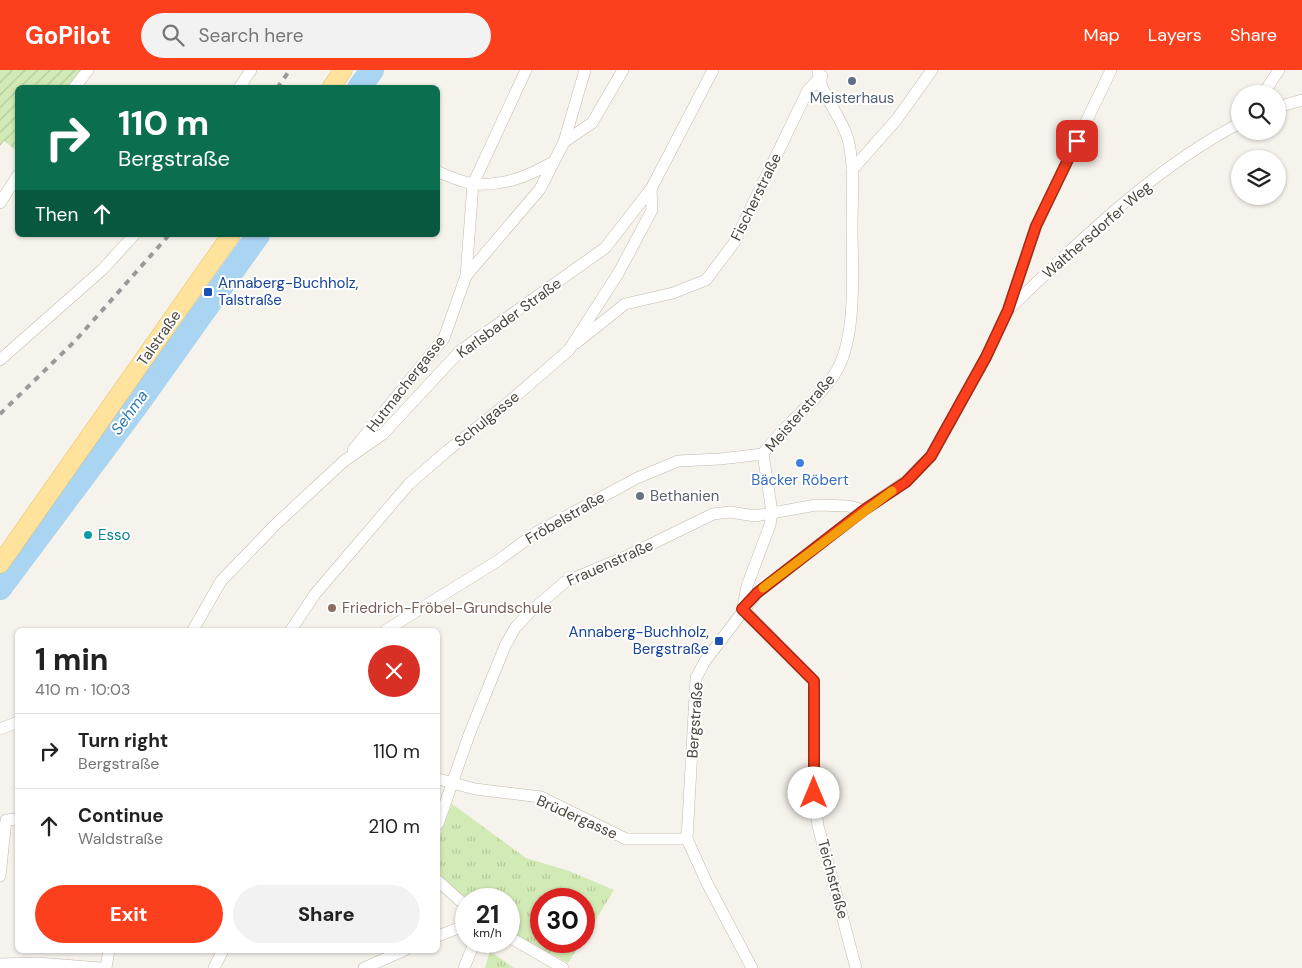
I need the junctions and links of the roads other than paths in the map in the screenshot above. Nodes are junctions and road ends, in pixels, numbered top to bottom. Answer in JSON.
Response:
{"nodes":[{"id":1,"x":88,"y":70,"type":"edge"},
{"id":2,"x":251,"y":70,"type":"edge"},
{"id":3,"x":343,"y":70,"type":"edge"},
{"id":4,"x":526,"y":70,"type":"edge"},
{"id":5,"x":585,"y":70,"type":"edge"},
{"id":6,"x":623,"y":70,"type":"edge"},
{"id":7,"x":713,"y":70,"type":"edge"},
{"id":8,"x":826,"y":70,"type":"edge"},
{"id":9,"x":932,"y":70,"type":"edge"},
{"id":10,"x":1111,"y":70,"type":"edge"},
{"id":11,"x":1279,"y":70,"type":"edge"},
{"id":12,"x":819,"y":75,"type":"edge"},
{"id":13,"x":76,"y":85,"type":"edge"},
{"id":14,"x":241,"y":85,"type":"edge"},
{"id":15,"x":333,"y":85,"type":"edge"},
{"id":16,"x":1269,"y":85,"type":"edge"},
{"id":17,"x":1302,"y":100,"type":"edge"},
{"id":18,"x":1286,"y":105,"type":"edge"},
{"id":19,"x":1231,"y":128,"type":"edge"},
{"id":20,"x":564,"y":142,"type":"junction"},
{"id":21,"x":553,"y":162,"type":"junction"},
{"id":22,"x":852,"y":170,"type":"junction"},
{"id":23,"x":440,"y":173,"type":"edge"},
{"id":24,"x":15,"y":180,"type":"edge"},
{"id":25,"x":473,"y":184,"type":"junction"},
{"id":26,"x":651,"y":190,"type":"junction"},
{"id":27,"x":0,"y":203,"type":"edge"},
{"id":28,"x":132,"y":237,"type":"edge"},
{"id":29,"x":230,"y":237,"type":"edge"},
{"id":30,"x":466,"y":276,"type":"junction"},
{"id":31,"x":1008,"y":310,"type":"junction"},
{"id":32,"x":568,"y":350,"type":"junction"},
{"id":33,"x":0,"y":360,"type":"edge"},
{"id":34,"x":763,"y":454,"type":"junction"},
{"id":35,"x":344,"y":460,"type":"junction"},
{"id":36,"x":864,"y":510,"type":"junction"},
{"id":37,"x":772,"y":512,"type":"junction"},
{"id":38,"x":0,"y":564,"type":"edge"},
{"id":39,"x":742,"y":609,"type":"junction"},
{"id":40,"x":194,"y":628,"type":"edge"},
{"id":41,"x":292,"y":628,"type":"edge"},
{"id":42,"x":389,"y":628,"type":"edge"},
{"id":43,"x":15,"y":723,"type":"edge"},
{"id":44,"x":0,"y":729,"type":"edge"},
{"id":45,"x":440,"y":780,"type":"edge"},
{"id":46,"x":452,"y":783,"type":"junction"},
{"id":47,"x":440,"y":818,"type":"edge"},
{"id":48,"x":12,"y":819,"type":"edge"},
{"id":49,"x":687,"y":839,"type":"junction"},
{"id":50,"x":0,"y":876,"type":"edge"},
{"id":51,"x":440,"y":884,"type":"edge"},
{"id":52,"x":455,"y":897,"type":"edge"},
{"id":53,"x":455,"y":929,"type":"edge"},
{"id":54,"x":440,"y":935,"type":"edge"},
{"id":55,"x":520,"y":943,"type":"edge"},
{"id":56,"x":108,"y":953,"type":"edge"},
{"id":57,"x":222,"y":953,"type":"edge"},
{"id":58,"x":398,"y":953,"type":"edge"},
{"id":59,"x":470,"y":953,"type":"edge"},
{"id":60,"x":0,"y":964,"type":"edge"},
{"id":61,"x":101,"y":968,"type":"edge"},
{"id":62,"x":106,"y":968,"type":"edge"},
{"id":63,"x":214,"y":968,"type":"edge"},
{"id":64,"x":364,"y":968,"type":"edge"},
{"id":65,"x":464,"y":968,"type":"edge"},
{"id":66,"x":562,"y":968,"type":"edge"},
{"id":67,"x":752,"y":968,"type":"edge"},
{"id":68,"x":856,"y":968,"type":"edge"}],
"edges":[{"from":1,"to":13,"type":"street"},
{"from":2,"to":14,"type":"street"},
{"from":3,"to":15,"type":"main road"},
{"from":4,"to":25,"type":"street"},
{"from":5,"to":20,"type":"street"},
{"from":6,"to":20,"type":"street"},
{"from":7,"to":26,"type":"street","name":"Karlsbader Straße"},
{"from":8,"to":12,"type":"street","name":"Fischerstraße"},
{"from":9,"to":22,"type":"street"},
{"from":10,"to":31,"type":"street","name":"Bergstraße"},
{"from":11,"to":16,"type":"street"},
{"from":12,"to":22,"type":"street","name":"Meisterstraße"},
{"from":12,"to":32,"type":"street","name":"Fischerstraße"},
{"from":17,"to":18,"type":"street"},
{"from":19,"to":31,"type":"street","name":"Walthersdorfer Weg"},
{"from":20,"to":21,"type":"street"},
{"from":21,"to":25,"type":"street"},
{"from":21,"to":30,"type":"street"},
{"from":22,"to":34,"type":"street","name":"Meisterstraße"},
{"from":23,"to":25,"type":"street"},
{"from":24,"to":27,"type":"street"},
{"from":25,"to":30,"type":"street","name":"Hutmachergasse"},
{"from":26,"to":32,"type":"street","name":"Schulgasse"},
{"from":26,"to":35,"type":"street","name":"Karlsbader Straße"},
{"from":28,"to":33,"type":"street"},
{"from":29,"to":38,"type":"main road","name":"Talstraße"},
{"from":30,"to":35,"type":"street","name":"Hutmachergasse"},
{"from":31,"to":36,"type":"street","name":"Bergstraße"},
{"from":32,"to":41,"type":"street","name":"Schulgasse"},
{"from":34,"to":37,"type":"street","name":"Meisterstraße"},
{"from":34,"to":42,"type":"street","name":"Fröbelstraße"},
{"from":35,"to":40,"type":"street","name":"Karlsbader Straße"},
{"from":36,"to":37,"type":"street","name":"Frauenstraße"},
{"from":36,"to":39,"type":"street","name":"Bergstraße"},
{"from":37,"to":39,"type":"street","name":"Meisterstraße"},
{"from":37,"to":46,"type":"street","name":"Frauenstraße"},
{"from":39,"to":49,"type":"street","name":"Bergstraße"},
{"from":39,"to":68,"type":"street","name":"Teichstraße"},
{"from":43,"to":44,"type":"street"},
{"from":45,"to":46,"type":"street","name":"Brüdergasse"},
{"from":46,"to":47,"type":"street","name":"Frauenstraße"},
{"from":46,"to":49,"type":"street","name":"Brüdergasse"},
{"from":48,"to":50,"type":"street"},
{"from":49,"to":67,"type":"street","name":"Bergstraße"},
{"from":51,"to":52,"type":"street"},
{"from":53,"to":54,"type":"street"},
{"from":55,"to":66,"type":"street"},
{"from":56,"to":62,"type":"street"},
{"from":57,"to":63,"type":"street"},
{"from":58,"to":64,"type":"street"},
{"from":59,"to":65,"type":"street"},
{"from":60,"to":61,"type":"street"}]}
